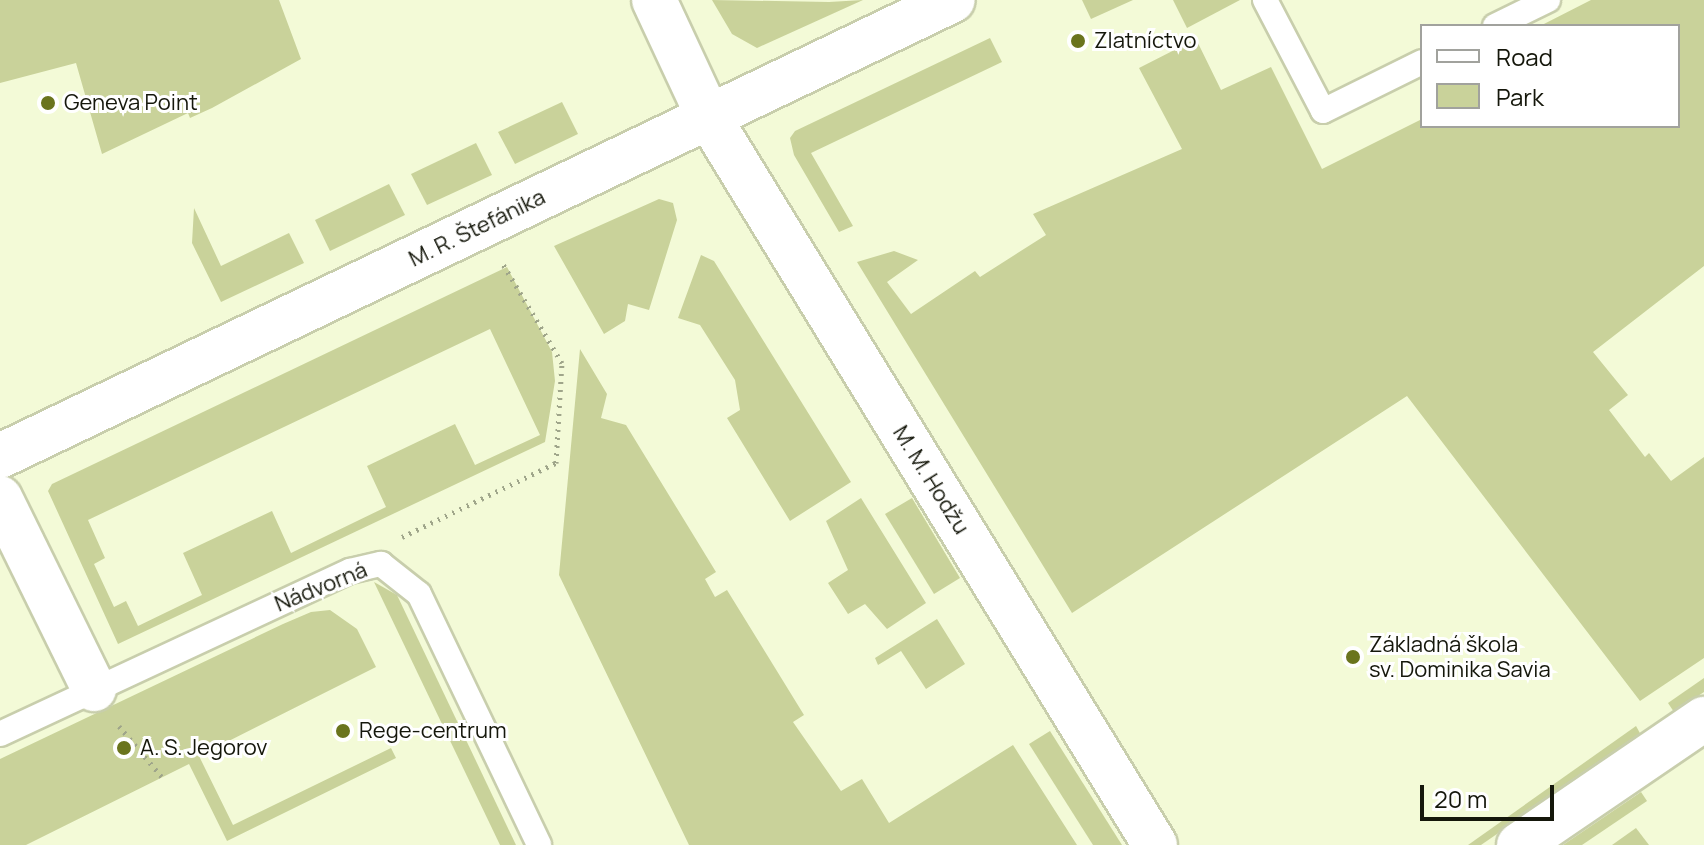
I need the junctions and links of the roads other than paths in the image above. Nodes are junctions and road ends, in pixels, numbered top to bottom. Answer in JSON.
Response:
{"nodes":[{"id":1,"x":654,"y":0,"type":"edge"},
{"id":2,"x":953,"y":0,"type":"edge"},
{"id":3,"x":1265,"y":0,"type":"edge"},
{"id":4,"x":1548,"y":0,"type":"edge"},
{"id":5,"x":1499,"y":24,"type":"edge"},
{"id":6,"x":1420,"y":63,"type":"edge"},
{"id":7,"x":708,"y":116,"type":"junction"},
{"id":8,"x":0,"y":456,"type":"edge"},
{"id":9,"x":0,"y":498,"type":"edge"},
{"id":10,"x":94,"y":689,"type":"junction"},
{"id":11,"x":1704,"y":719,"type":"edge"},
{"id":12,"x":0,"y":734,"type":"edge"},
{"id":13,"x":539,"y":845,"type":"edge"},
{"id":14,"x":1155,"y":845,"type":"edge"},
{"id":15,"x":1519,"y":845,"type":"edge"}],
"edges":[{"from":1,"to":7,"type":"street","name":"M. M. Hodžu"},
{"from":2,"to":7,"type":"street","name":"M. R. Štefánika"},
{"from":3,"to":6,"type":"lane"},
{"from":4,"to":5,"type":"lane"},
{"from":7,"to":8,"type":"street","name":"M. R. Štefánika"},
{"from":7,"to":14,"type":"street","name":"M. M. Hodžu"},
{"from":9,"to":10,"type":"street"},
{"from":10,"to":12,"type":"lane","name":"Nádvorná"},
{"from":10,"to":13,"type":"lane","name":"Nádvorná"},
{"from":11,"to":15,"type":"street"}]}
